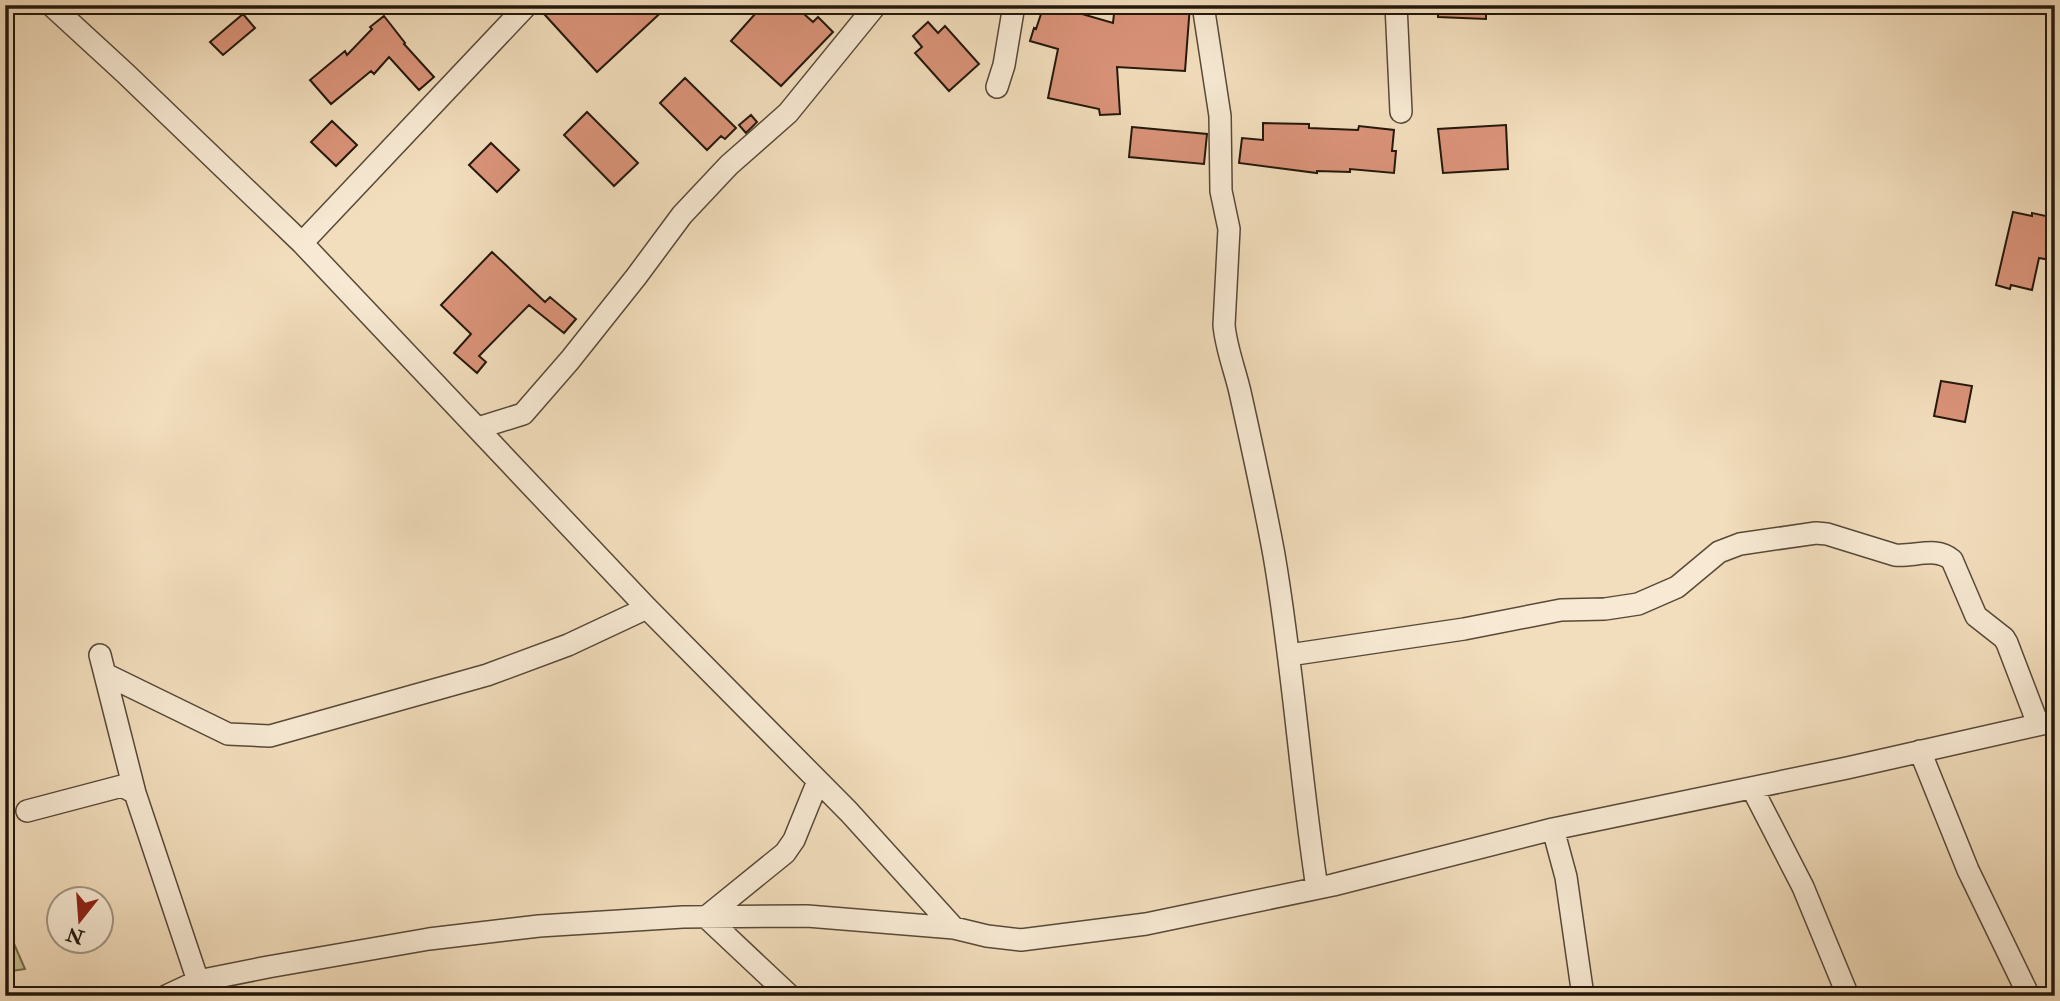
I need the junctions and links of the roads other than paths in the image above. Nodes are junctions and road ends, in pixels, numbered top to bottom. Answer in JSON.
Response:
{"nodes":[{"id":1,"x":51,"y":5,"type":"edge"},
{"id":2,"x":527,"y":5,"type":"edge"},
{"id":3,"x":876,"y":5,"type":"edge"},
{"id":4,"x":1014,"y":5,"type":"edge"},
{"id":5,"x":1203,"y":5,"type":"edge"},
{"id":6,"x":1396,"y":5,"type":"edge"},
{"id":7,"x":997,"y":87,"type":"dead end"},
{"id":8,"x":1401,"y":112,"type":"dead end"},
{"id":9,"x":303,"y":243,"type":"junction"},
{"id":10,"x":478,"y":428,"type":"junction"},
{"id":11,"x":647,"y":608,"type":"junction"},
{"id":12,"x":1289,"y":655,"type":"junction"},
{"id":13,"x":2046,"y":723,"type":"edge"},
{"id":14,"x":1920,"y":751,"type":"junction"},
{"id":15,"x":818,"y":781,"type":"junction"},
{"id":16,"x":1752,"y":788,"type":"junction"},
{"id":17,"x":135,"y":793,"type":"junction"},
{"id":18,"x":27,"y":811,"type":"dead end"},
{"id":19,"x":1553,"y":829,"type":"junction"},
{"id":20,"x":1317,"y":888,"type":"junction"},
{"id":21,"x":706,"y":917,"type":"junction"},
{"id":22,"x":954,"y":929,"type":"junction"},
{"id":23,"x":198,"y":981,"type":"junction"},
{"id":24,"x":166,"y":996,"type":"edge"},
{"id":25,"x":790,"y":996,"type":"edge"},
{"id":26,"x":1583,"y":996,"type":"edge"},
{"id":27,"x":1848,"y":996,"type":"edge"},
{"id":28,"x":2029,"y":996,"type":"edge"}],
"edges":[{"from":1,"to":9,"type":"street"},
{"from":2,"to":9,"type":"street"},
{"from":3,"to":10,"type":"street"},
{"from":4,"to":7,"type":"street"},
{"from":5,"to":12,"type":"street"},
{"from":6,"to":8,"type":"street"},
{"from":9,"to":10,"type":"street"},
{"from":10,"to":11,"type":"street"},
{"from":11,"to":15,"type":"street"},
{"from":11,"to":17,"type":"street"},
{"from":12,"to":13,"type":"street"},
{"from":12,"to":20,"type":"street"},
{"from":13,"to":14,"type":"street"},
{"from":14,"to":16,"type":"street"},
{"from":14,"to":28,"type":"street"},
{"from":15,"to":21,"type":"street"},
{"from":15,"to":22,"type":"street"},
{"from":16,"to":19,"type":"street"},
{"from":16,"to":27,"type":"street"},
{"from":17,"to":18,"type":"street"},
{"from":17,"to":23,"type":"street"},
{"from":19,"to":20,"type":"street"},
{"from":19,"to":26,"type":"street"},
{"from":20,"to":22,"type":"street"},
{"from":21,"to":22,"type":"street"},
{"from":21,"to":23,"type":"street"},
{"from":21,"to":25,"type":"street"},
{"from":23,"to":24,"type":"street"}]}
